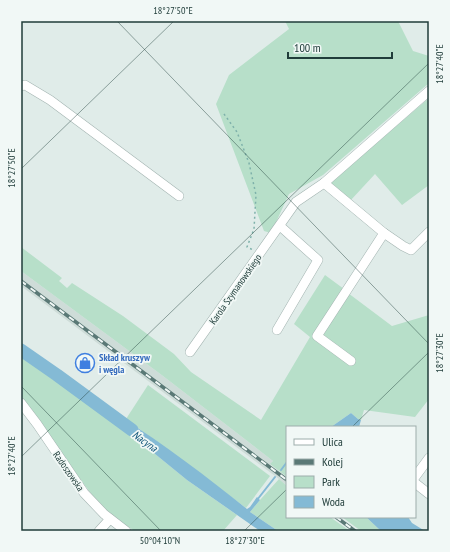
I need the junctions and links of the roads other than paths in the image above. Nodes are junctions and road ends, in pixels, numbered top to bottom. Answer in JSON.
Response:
{"nodes":[{"id":1,"x":21,"y":86,"type":"edge"},
{"id":2,"x":429,"y":91,"type":"edge"},
{"id":3,"x":324,"y":182,"type":"junction"},
{"id":4,"x":179,"y":196,"type":"dead end"},
{"id":5,"x":280,"y":226,"type":"junction"},
{"id":6,"x":429,"y":232,"type":"edge"},
{"id":7,"x":384,"y":233,"type":"junction"},
{"id":8,"x":277,"y":330,"type":"dead end"},
{"id":9,"x":190,"y":352,"type":"dead end"},
{"id":10,"x":351,"y":362,"type":"dead end"},
{"id":11,"x":21,"y":403,"type":"edge"},
{"id":12,"x":429,"y":458,"type":"edge"},
{"id":13,"x":416,"y":476,"type":"edge"},
{"id":14,"x":416,"y":485,"type":"edge"},
{"id":15,"x":429,"y":494,"type":"edge"},
{"id":16,"x":110,"y":519,"type":"junction"},
{"id":17,"x":99,"y":531,"type":"edge"},
{"id":18,"x":126,"y":531,"type":"edge"}],
"edges":[{"from":1,"to":4,"type":"street"},
{"from":2,"to":3,"type":"street","name":"Karola Szymanowskiego"},
{"from":3,"to":5,"type":"street","name":"Karola Szymanowskiego"},
{"from":3,"to":7,"type":"street"},
{"from":5,"to":8,"type":"street"},
{"from":5,"to":9,"type":"street","name":"Karola Szymanowskiego"},
{"from":6,"to":7,"type":"street"},
{"from":7,"to":10,"type":"street"},
{"from":11,"to":16,"type":"street","name":"Radoszowska"},
{"from":12,"to":13,"type":"street"},
{"from":14,"to":15,"type":"street"},
{"from":16,"to":17,"type":"street"},
{"from":16,"to":18,"type":"street","name":"Radoszowska"}]}
